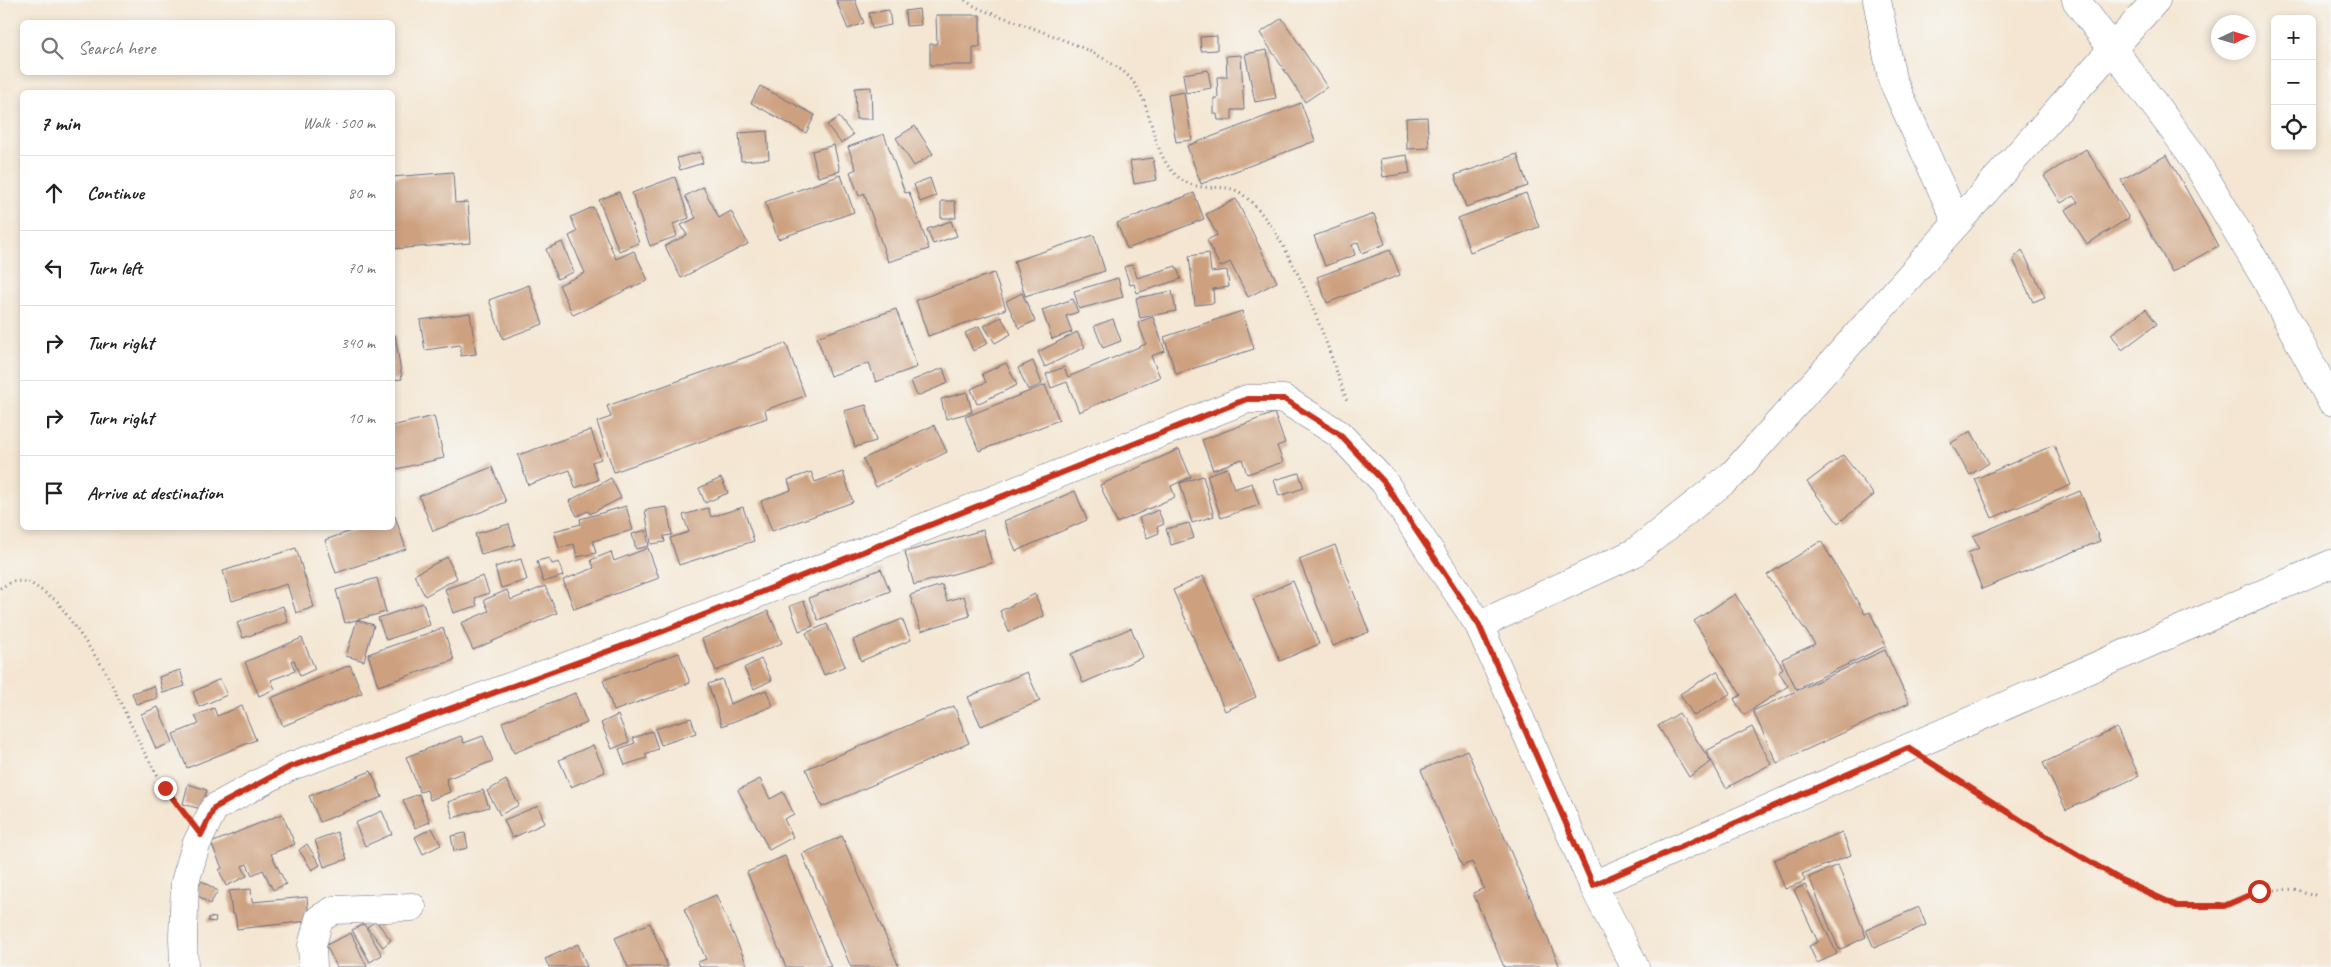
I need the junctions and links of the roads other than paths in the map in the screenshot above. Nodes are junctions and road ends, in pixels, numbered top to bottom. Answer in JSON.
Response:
{"nodes":[{"id":1,"x":1877,"y":0,"type":"edge"},
{"id":2,"x":2076,"y":0,"type":"edge"},
{"id":3,"x":2156,"y":0,"type":"edge"},
{"id":4,"x":2113,"y":48,"type":"junction"},
{"id":5,"x":1957,"y":223,"type":"junction"},
{"id":6,"x":2331,"y":401,"type":"edge"},
{"id":7,"x":2331,"y":564,"type":"edge"},
{"id":8,"x":1479,"y":625,"type":"junction"},
{"id":9,"x":1593,"y":885,"type":"junction"},
{"id":10,"x":412,"y":907,"type":"dead end"},
{"id":11,"x":184,"y":967,"type":"edge"},
{"id":12,"x":313,"y":967,"type":"edge"},
{"id":13,"x":1635,"y":967,"type":"edge"}],
"edges":[{"from":1,"to":5,"type":"lane"},
{"from":2,"to":4,"type":"lane"},
{"from":3,"to":4,"type":"lane"},
{"from":4,"to":5,"type":"lane"},
{"from":4,"to":6,"type":"lane"},
{"from":5,"to":8,"type":"lane"},
{"from":7,"to":9,"type":"lane"},
{"from":8,"to":9,"type":"lane"},
{"from":8,"to":11,"type":"lane"},
{"from":9,"to":13,"type":"lane"},
{"from":10,"to":12,"type":"lane"}]}
